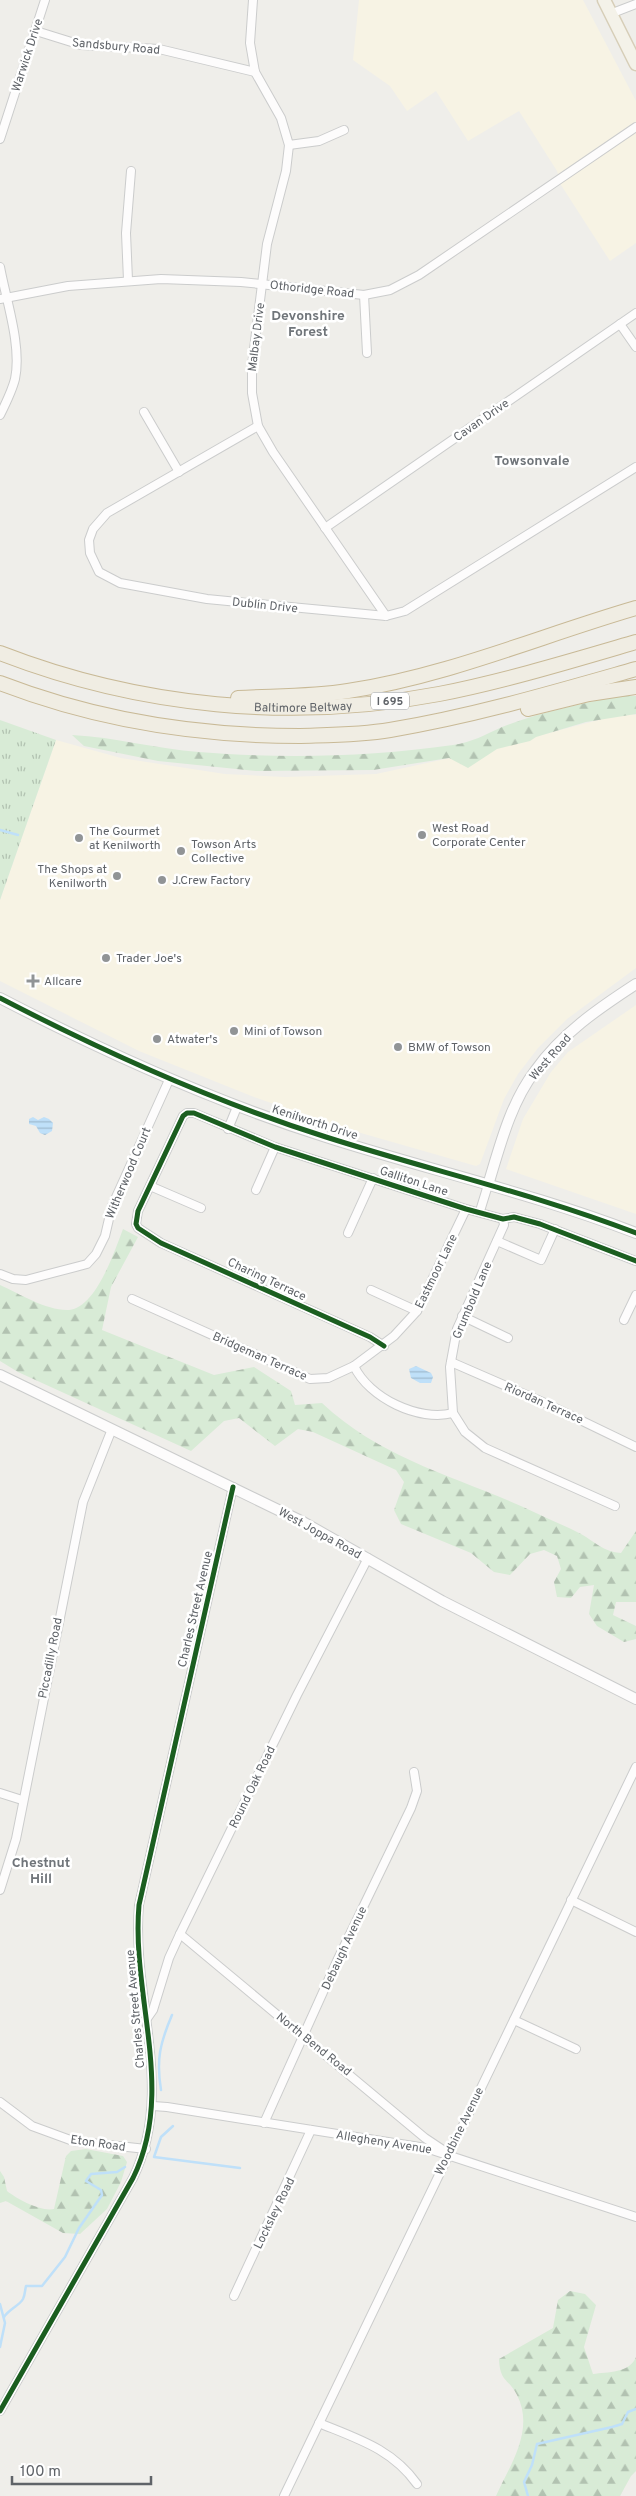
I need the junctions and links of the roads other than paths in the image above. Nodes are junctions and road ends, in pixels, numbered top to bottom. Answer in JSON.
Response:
{"nodes":[{"id":1,"x":45,"y":0,"type":"edge"},
{"id":2,"x":253,"y":0,"type":"edge"},
{"id":3,"x":604,"y":0,"type":"edge"},
{"id":4,"x":636,"y":4,"type":"edge"},
{"id":5,"x":610,"y":14,"type":"junction"},
{"id":6,"x":36,"y":31,"type":"junction"},
{"id":7,"x":636,"y":64,"type":"edge"},
{"id":8,"x":255,"y":72,"type":"junction"},
{"id":9,"x":636,"y":127,"type":"edge"},
{"id":10,"x":344,"y":130,"type":"dead end"},
{"id":11,"x":0,"y":139,"type":"edge"},
{"id":12,"x":289,"y":145,"type":"junction"},
{"id":13,"x":131,"y":171,"type":"dead end"},
{"id":14,"x":0,"y":267,"type":"edge"},
{"id":15,"x":128,"y":280,"type":"junction"},
{"id":16,"x":262,"y":284,"type":"junction"},
{"id":17,"x":364,"y":295,"type":"junction"},
{"id":18,"x":3,"y":298,"type":"edge"},
{"id":19,"x":636,"y":313,"type":"edge"},
{"id":20,"x":620,"y":324,"type":"junction"},
{"id":21,"x":636,"y":347,"type":"edge"},
{"id":22,"x":368,"y":353,"type":"dead end"},
{"id":23,"x":144,"y":412,"type":"dead end"},
{"id":24,"x":0,"y":414,"type":"edge"},
{"id":25,"x":258,"y":426,"type":"junction"},
{"id":26,"x":636,"y":467,"type":"edge"},
{"id":27,"x":179,"y":472,"type":"junction"},
{"id":28,"x":325,"y":528,"type":"junction"},
{"id":29,"x":636,"y":608,"type":"edge"},
{"id":30,"x":386,"y":616,"type":"junction"},
{"id":31,"x":636,"y":642,"type":"edge"},
{"id":32,"x":0,"y":653,"type":"edge"},
{"id":33,"x":636,"y":669,"type":"edge"},
{"id":34,"x":0,"y":683,"type":"edge"},
{"id":35,"x":636,"y":687,"type":"edge"},
{"id":36,"x":137,"y":693,"type":"junction"},
{"id":37,"x":389,"y":730,"type":"junction"},
{"id":38,"x":636,"y":984,"type":"edge"},
{"id":39,"x":0,"y":998,"type":"edge"},
{"id":40,"x":169,"y":1080,"type":"junction"},
{"id":41,"x":237,"y":1107,"type":"junction"},
{"id":42,"x":228,"y":1129,"type":"junction"},
{"id":43,"x":275,"y":1147,"type":"junction"},
{"id":44,"x":373,"y":1178,"type":"junction"},
{"id":45,"x":488,"y":1185,"type":"junction"},
{"id":46,"x":150,"y":1186,"type":"junction"},
{"id":47,"x":256,"y":1190,"type":"dead end"},
{"id":48,"x":201,"y":1208,"type":"dead end"},
{"id":49,"x":466,"y":1208,"type":"junction"},
{"id":50,"x":480,"y":1211,"type":"junction"},
{"id":51,"x":503,"y":1219,"type":"junction"},
{"id":52,"x":555,"y":1229,"type":"junction"},
{"id":53,"x":348,"y":1233,"type":"dead end"},
{"id":54,"x":636,"y":1233,"type":"edge"},
{"id":55,"x":497,"y":1241,"type":"junction"},
{"id":56,"x":636,"y":1262,"type":"edge"},
{"id":57,"x":0,"y":1274,"type":"edge"},
{"id":58,"x":371,"y":1290,"type":"dead end"},
{"id":59,"x":636,"y":1295,"type":"edge"},
{"id":60,"x":132,"y":1299,"type":"dead end"},
{"id":61,"x":417,"y":1311,"type":"junction"},
{"id":62,"x":462,"y":1316,"type":"junction"},
{"id":63,"x":624,"y":1320,"type":"dead end"},
{"id":64,"x":508,"y":1338,"type":"dead end"},
{"id":65,"x":384,"y":1346,"type":"junction"},
{"id":66,"x":451,"y":1362,"type":"junction"},
{"id":67,"x":354,"y":1366,"type":"junction"},
{"id":68,"x":0,"y":1376,"type":"edge"},
{"id":69,"x":453,"y":1413,"type":"junction"},
{"id":70,"x":112,"y":1429,"type":"junction"},
{"id":71,"x":636,"y":1447,"type":"edge"},
{"id":72,"x":233,"y":1487,"type":"junction"},
{"id":73,"x":615,"y":1506,"type":"dead end"},
{"id":74,"x":368,"y":1558,"type":"junction"},
{"id":75,"x":636,"y":1699,"type":"edge"},
{"id":76,"x":636,"y":1767,"type":"edge"},
{"id":77,"x":414,"y":1772,"type":"dead end"},
{"id":78,"x":0,"y":1793,"type":"edge"},
{"id":79,"x":22,"y":1800,"type":"junction"},
{"id":80,"x":0,"y":1890,"type":"edge"},
{"id":81,"x":571,"y":1900,"type":"junction"},
{"id":82,"x":636,"y":1932,"type":"edge"},
{"id":83,"x":180,"y":1934,"type":"junction"},
{"id":84,"x":146,"y":2020,"type":"junction"},
{"id":85,"x":514,"y":2020,"type":"junction"},
{"id":86,"x":304,"y":2036,"type":"junction"},
{"id":87,"x":576,"y":2049,"type":"dead end"},
{"id":88,"x":0,"y":2102,"type":"edge"},
{"id":89,"x":153,"y":2106,"type":"junction"},
{"id":90,"x":264,"y":2123,"type":"junction"},
{"id":91,"x":311,"y":2130,"type":"junction"},
{"id":92,"x":146,"y":2149,"type":"junction"},
{"id":93,"x":448,"y":2154,"type":"junction"},
{"id":94,"x":636,"y":2217,"type":"edge"},
{"id":95,"x":234,"y":2296,"type":"dead end"},
{"id":96,"x":0,"y":2411,"type":"edge"},
{"id":97,"x":319,"y":2423,"type":"junction"},
{"id":98,"x":418,"y":2484,"type":"dead end"},
{"id":99,"x":284,"y":2496,"type":"edge"}],
"edges":[{"from":1,"to":6,"type":"street","name":"Warwick Drive"},
{"from":2,"to":8,"type":"street","name":"Malbay Drive"},
{"from":3,"to":5,"type":"main road"},
{"from":4,"to":5,"type":"street"},
{"from":5,"to":7,"type":"main road"},
{"from":6,"to":8,"type":"street","name":"Sandsbury Road"},
{"from":6,"to":11,"type":"street","name":"Warwick Drive"},
{"from":8,"to":12,"type":"street","name":"Malbay Drive"},
{"from":9,"to":17,"type":"street","name":"Othoridge Road"},
{"from":10,"to":12,"type":"street"},
{"from":12,"to":16,"type":"street","name":"Malbay Drive"},
{"from":13,"to":15,"type":"street"},
{"from":14,"to":18,"type":"street"},
{"from":15,"to":16,"type":"street","name":"Othoridge Road"},
{"from":15,"to":18,"type":"street","name":"Othoridge Road"},
{"from":16,"to":17,"type":"street","name":"Othoridge Road"},
{"from":16,"to":25,"type":"street","name":"Malbay Drive"},
{"from":17,"to":22,"type":"street"},
{"from":18,"to":24,"type":"street"},
{"from":19,"to":20,"type":"street","name":"Cavan Drive"},
{"from":20,"to":21,"type":"street"},
{"from":20,"to":28,"type":"street","name":"Cavan Drive"},
{"from":23,"to":27,"type":"street"},
{"from":25,"to":27,"type":"street","name":"Dublin Drive"},
{"from":25,"to":28,"type":"street","name":"Malbay Drive"},
{"from":26,"to":30,"type":"street","name":"Dublin Drive"},
{"from":27,"to":30,"type":"street","name":"Dublin Drive"},
{"from":28,"to":30,"type":"street","name":"Malbay Drive"},
{"from":29,"to":36,"type":"highway"},
{"from":31,"to":36,"type":"highway","name":"Baltimore Beltway","number":"I 695"},
{"from":32,"to":36,"type":"highway","name":"Baltimore Beltway","number":"I 695"},
{"from":33,"to":37,"type":"highway","number":"I 695"},
{"from":34,"to":37,"type":"highway","number":"I 695"},
{"from":35,"to":37,"type":"highway"},
{"from":38,"to":45,"type":"street","name":"West Road"},
{"from":39,"to":40,"type":"street","name":"Kenilworth Drive"},
{"from":40,"to":41,"type":"street","name":"Kenilworth Drive"},
{"from":40,"to":57,"type":"street","name":"Witherwood Court"},
{"from":41,"to":42,"type":"street"},
{"from":41,"to":45,"type":"street","name":"Kenilworth Drive"},
{"from":42,"to":43,"type":"street","name":"Galliton Lane"},
{"from":42,"to":46,"type":"street","name":"Galliton Lane"},
{"from":43,"to":44,"type":"street","name":"Galliton Lane"},
{"from":43,"to":47,"type":"street"},
{"from":44,"to":49,"type":"street","name":"Galliton Lane"},
{"from":44,"to":53,"type":"street"},
{"from":45,"to":50,"type":"street"},
{"from":45,"to":54,"type":"street","name":"Kenilworth Drive"},
{"from":46,"to":48,"type":"street"},
{"from":46,"to":65,"type":"street","name":"Charing Terrace"},
{"from":49,"to":50,"type":"street","name":"Galliton Lane"},
{"from":49,"to":61,"type":"street","name":"Eastmoor Lane"},
{"from":50,"to":51,"type":"street","name":"Galliton Lane"},
{"from":51,"to":52,"type":"street","name":"Galliton Lane"},
{"from":51,"to":55,"type":"street","name":"Grumbold Lane"},
{"from":52,"to":55,"type":"street"},
{"from":52,"to":56,"type":"street","name":"Galliton Lane"},
{"from":55,"to":62,"type":"street","name":"Grumbold Lane"},
{"from":58,"to":61,"type":"street"},
{"from":59,"to":63,"type":"street"},
{"from":60,"to":67,"type":"street","name":"Bridgeman Terrace"},
{"from":61,"to":65,"type":"street","name":"Eastmoor Lane"},
{"from":62,"to":64,"type":"street"},
{"from":62,"to":66,"type":"street","name":"Grumbold Lane"},
{"from":65,"to":67,"type":"street","name":"Eastmoor Lane"},
{"from":66,"to":69,"type":"street","name":"Grumbold Lane"},
{"from":66,"to":71,"type":"street","name":"Riordan Terrace"},
{"from":67,"to":69,"type":"street"},
{"from":68,"to":70,"type":"street","name":"West Joppa Road"},
{"from":69,"to":73,"type":"street"},
{"from":70,"to":72,"type":"street","name":"West Joppa Road"},
{"from":70,"to":79,"type":"street","name":"Piccadilly Road"},
{"from":72,"to":74,"type":"street","name":"West Joppa Road"},
{"from":72,"to":84,"type":"street","name":"Charles Street Avenue"},
{"from":74,"to":75,"type":"street","name":"West Joppa Road"},
{"from":74,"to":83,"type":"street","name":"Round Oak Road"},
{"from":76,"to":81,"type":"street","name":"Woodbine Avenue"},
{"from":77,"to":86,"type":"street","name":"Debaugh Avenue"},
{"from":78,"to":79,"type":"street"},
{"from":79,"to":80,"type":"street","name":"Piccadilly Road"},
{"from":81,"to":82,"type":"street"},
{"from":81,"to":85,"type":"street","name":"Woodbine Avenue"},
{"from":83,"to":84,"type":"street","name":"Round Oak Road"},
{"from":83,"to":86,"type":"street","name":"North Bend Road"},
{"from":84,"to":89,"type":"street","name":"Charles Street Avenue"},
{"from":85,"to":87,"type":"street"},
{"from":85,"to":93,"type":"street","name":"Woodbine Avenue"},
{"from":86,"to":90,"type":"street","name":"Debaugh Avenue"},
{"from":86,"to":93,"type":"street","name":"North Bend Road"},
{"from":88,"to":92,"type":"street","name":"Eton Road"},
{"from":89,"to":90,"type":"street","name":"Allegheny Avenue"},
{"from":89,"to":92,"type":"street","name":"Charles Street Avenue"},
{"from":90,"to":91,"type":"street","name":"Allegheny Avenue"},
{"from":91,"to":93,"type":"street","name":"Allegheny Avenue"},
{"from":91,"to":95,"type":"street","name":"Locksley Road"},
{"from":92,"to":96,"type":"street","name":"Charles Street Avenue"},
{"from":93,"to":94,"type":"street","name":"Allegheny Avenue"},
{"from":93,"to":97,"type":"street","name":"Woodbine Avenue"},
{"from":97,"to":98,"type":"street"},
{"from":97,"to":99,"type":"street","name":"Woodbine Avenue"}]}
